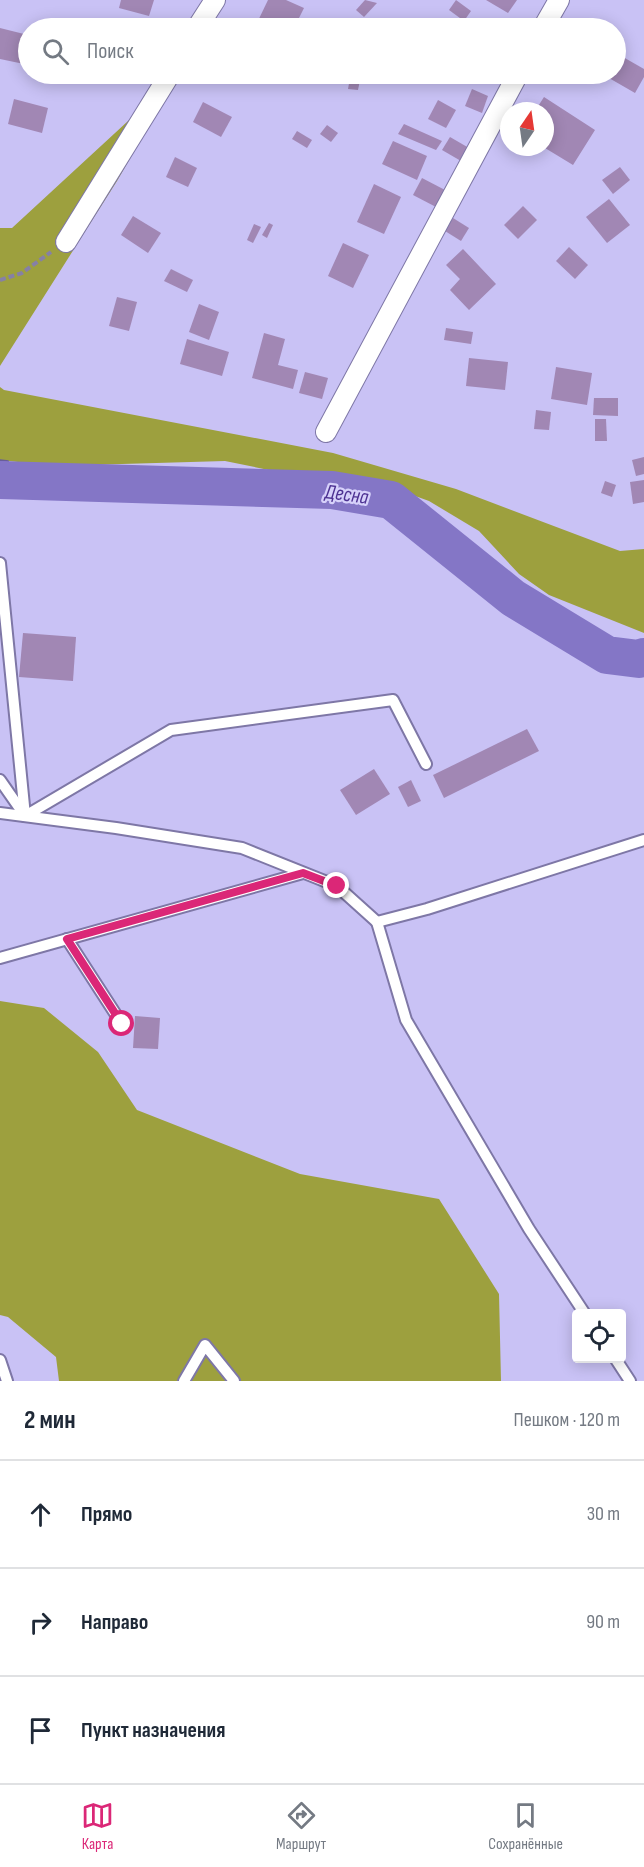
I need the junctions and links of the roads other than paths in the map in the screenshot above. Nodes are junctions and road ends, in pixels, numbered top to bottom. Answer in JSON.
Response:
{"nodes":[{"id":1,"x":215,"y":0,"type":"edge"},
{"id":2,"x":559,"y":0,"type":"edge"},
{"id":3,"x":203,"y":18,"type":"edge"},
{"id":4,"x":549,"y":18,"type":"edge"},
{"id":5,"x":164,"y":84,"type":"edge"},
{"id":6,"x":513,"y":84,"type":"edge"},
{"id":7,"x":66,"y":242,"type":"road end"},
{"id":8,"x":326,"y":432,"type":"dead end"},
{"id":9,"x":0,"y":563,"type":"edge"},
{"id":10,"x":426,"y":764,"type":"dead end"},
{"id":11,"x":0,"y":780,"type":"edge"},
{"id":12,"x":0,"y":813,"type":"edge"},
{"id":13,"x":25,"y":816,"type":"junction"},
{"id":14,"x":644,"y":840,"type":"edge"},
{"id":15,"x":303,"y":873,"type":"junction"},
{"id":16,"x":377,"y":922,"type":"junction"},
{"id":17,"x":67,"y":939,"type":"junction"},
{"id":18,"x":0,"y":958,"type":"edge"},
{"id":19,"x":122,"y":1024,"type":"dead end"},
{"id":20,"x":582,"y":1309,"type":"edge"},
{"id":21,"x":0,"y":1360,"type":"edge"},
{"id":22,"x":618,"y":1363,"type":"edge"},
{"id":23,"x":7,"y":1381,"type":"edge"},
{"id":24,"x":184,"y":1381,"type":"edge"},
{"id":25,"x":234,"y":1381,"type":"edge"},
{"id":26,"x":630,"y":1381,"type":"edge"}],
"edges":[{"from":1,"to":3,"type":"street"},
{"from":2,"to":4,"type":"street"},
{"from":5,"to":7,"type":"street"},
{"from":6,"to":8,"type":"street"},
{"from":9,"to":13,"type":"lane"},
{"from":10,"to":13,"type":"lane"},
{"from":11,"to":13,"type":"lane"},
{"from":12,"to":13,"type":"lane"},
{"from":13,"to":15,"type":"lane"},
{"from":14,"to":16,"type":"lane"},
{"from":15,"to":16,"type":"lane"},
{"from":15,"to":17,"type":"lane"},
{"from":16,"to":20,"type":"lane"},
{"from":17,"to":18,"type":"lane"},
{"from":17,"to":19,"type":"lane"},
{"from":21,"to":23,"type":"lane"},
{"from":22,"to":26,"type":"lane"},
{"from":24,"to":25,"type":"lane"}]}
